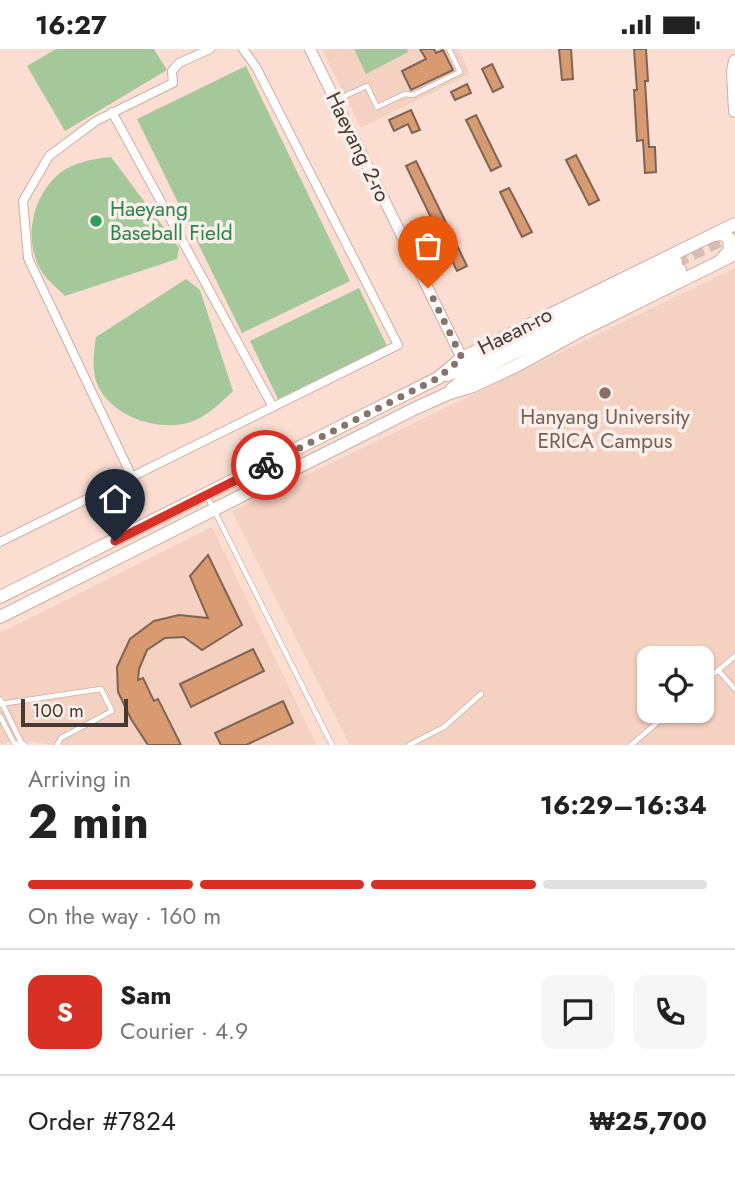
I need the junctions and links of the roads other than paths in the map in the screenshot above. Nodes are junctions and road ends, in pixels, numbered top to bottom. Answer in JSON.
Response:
{"nodes":[{"id":1,"x":210,"y":49,"type":"edge"},
{"id":2,"x":243,"y":49,"type":"edge"},
{"id":3,"x":310,"y":49,"type":"edge"},
{"id":4,"x":449,"y":49,"type":"edge"},
{"id":5,"x":735,"y":61,"type":"edge"},
{"id":6,"x":336,"y":100,"type":"junction"},
{"id":7,"x":735,"y":111,"type":"edge"},
{"id":8,"x":112,"y":112,"type":"junction"},
{"id":9,"x":735,"y":211,"type":"edge"},
{"id":10,"x":735,"y":223,"type":"edge"},
{"id":11,"x":715,"y":232,"type":"junction"},
{"id":12,"x":735,"y":254,"type":"edge"},
{"id":13,"x":720,"y":262,"type":"junction"},
{"id":14,"x":735,"y":263,"type":"edge"},
{"id":15,"x":462,"y":358,"type":"junction"},
{"id":16,"x":438,"y":378,"type":"junction"},
{"id":17,"x":447,"y":394,"type":"junction"},
{"id":18,"x":273,"y":407,"type":"junction"},
{"id":19,"x":132,"y":477,"type":"junction"},
{"id":20,"x":207,"y":495,"type":"junction"},
{"id":21,"x":214,"y":510,"type":"junction"},
{"id":22,"x":0,"y":542,"type":"edge"},
{"id":23,"x":0,"y":597,"type":"edge"},
{"id":24,"x":0,"y":617,"type":"edge"},
{"id":25,"x":735,"y":656,"type":"edge"},
{"id":26,"x":718,"y":670,"type":"junction"},
{"id":27,"x":714,"y":674,"type":"edge"},
{"id":28,"x":735,"y":689,"type":"edge"},
{"id":29,"x":481,"y":694,"type":"dead end"},
{"id":30,"x":1,"y":702,"type":"edge"},
{"id":31,"x":0,"y":716,"type":"edge"},
{"id":32,"x":657,"y":723,"type":"edge"},
{"id":33,"x":24,"y":745,"type":"edge"},
{"id":34,"x":57,"y":745,"type":"edge"},
{"id":35,"x":332,"y":745,"type":"edge"},
{"id":36,"x":409,"y":745,"type":"edge"},
{"id":37,"x":631,"y":745,"type":"edge"}],
"edges":[{"from":1,"to":8,"type":"street"},
{"from":2,"to":18,"type":"street"},
{"from":3,"to":6,"type":"street","name":"Haeyang 2-ro"},
{"from":4,"to":6,"type":"lane"},
{"from":5,"to":7,"type":"main road"},
{"from":6,"to":15,"type":"street","name":"Haeyang 2-ro"},
{"from":8,"to":18,"type":"street"},
{"from":8,"to":19,"type":"street"},
{"from":9,"to":11,"type":"main road"},
{"from":10,"to":11,"type":"main road","name":"Haean-ro"},
{"from":11,"to":13,"type":"main road"},
{"from":11,"to":15,"type":"main road","name":"Haean-ro"},
{"from":12,"to":13,"type":"main road","name":"Haean-ro"},
{"from":13,"to":14,"type":"main road"},
{"from":13,"to":17,"type":"main road","name":"Haean-ro"},
{"from":15,"to":16,"type":"main road","name":"Haean-ro"},
{"from":16,"to":17,"type":"main road"},
{"from":16,"to":20,"type":"main road","name":"Haean-ro"},
{"from":17,"to":21,"type":"main road","name":"Haean-ro"},
{"from":18,"to":19,"type":"street"},
{"from":19,"to":22,"type":"street"},
{"from":20,"to":21,"type":"lane"},
{"from":20,"to":23,"type":"main road","name":"Haean-ro"},
{"from":21,"to":24,"type":"main road","name":"Haean-ro"},
{"from":21,"to":35,"type":"lane"},
{"from":25,"to":26,"type":"lane"},
{"from":26,"to":27,"type":"lane"},
{"from":26,"to":28,"type":"lane"},
{"from":29,"to":36,"type":"lane"},
{"from":30,"to":33,"type":"lane"},
{"from":30,"to":34,"type":"lane"},
{"from":31,"to":33,"type":"lane"},
{"from":32,"to":37,"type":"lane"}]}
